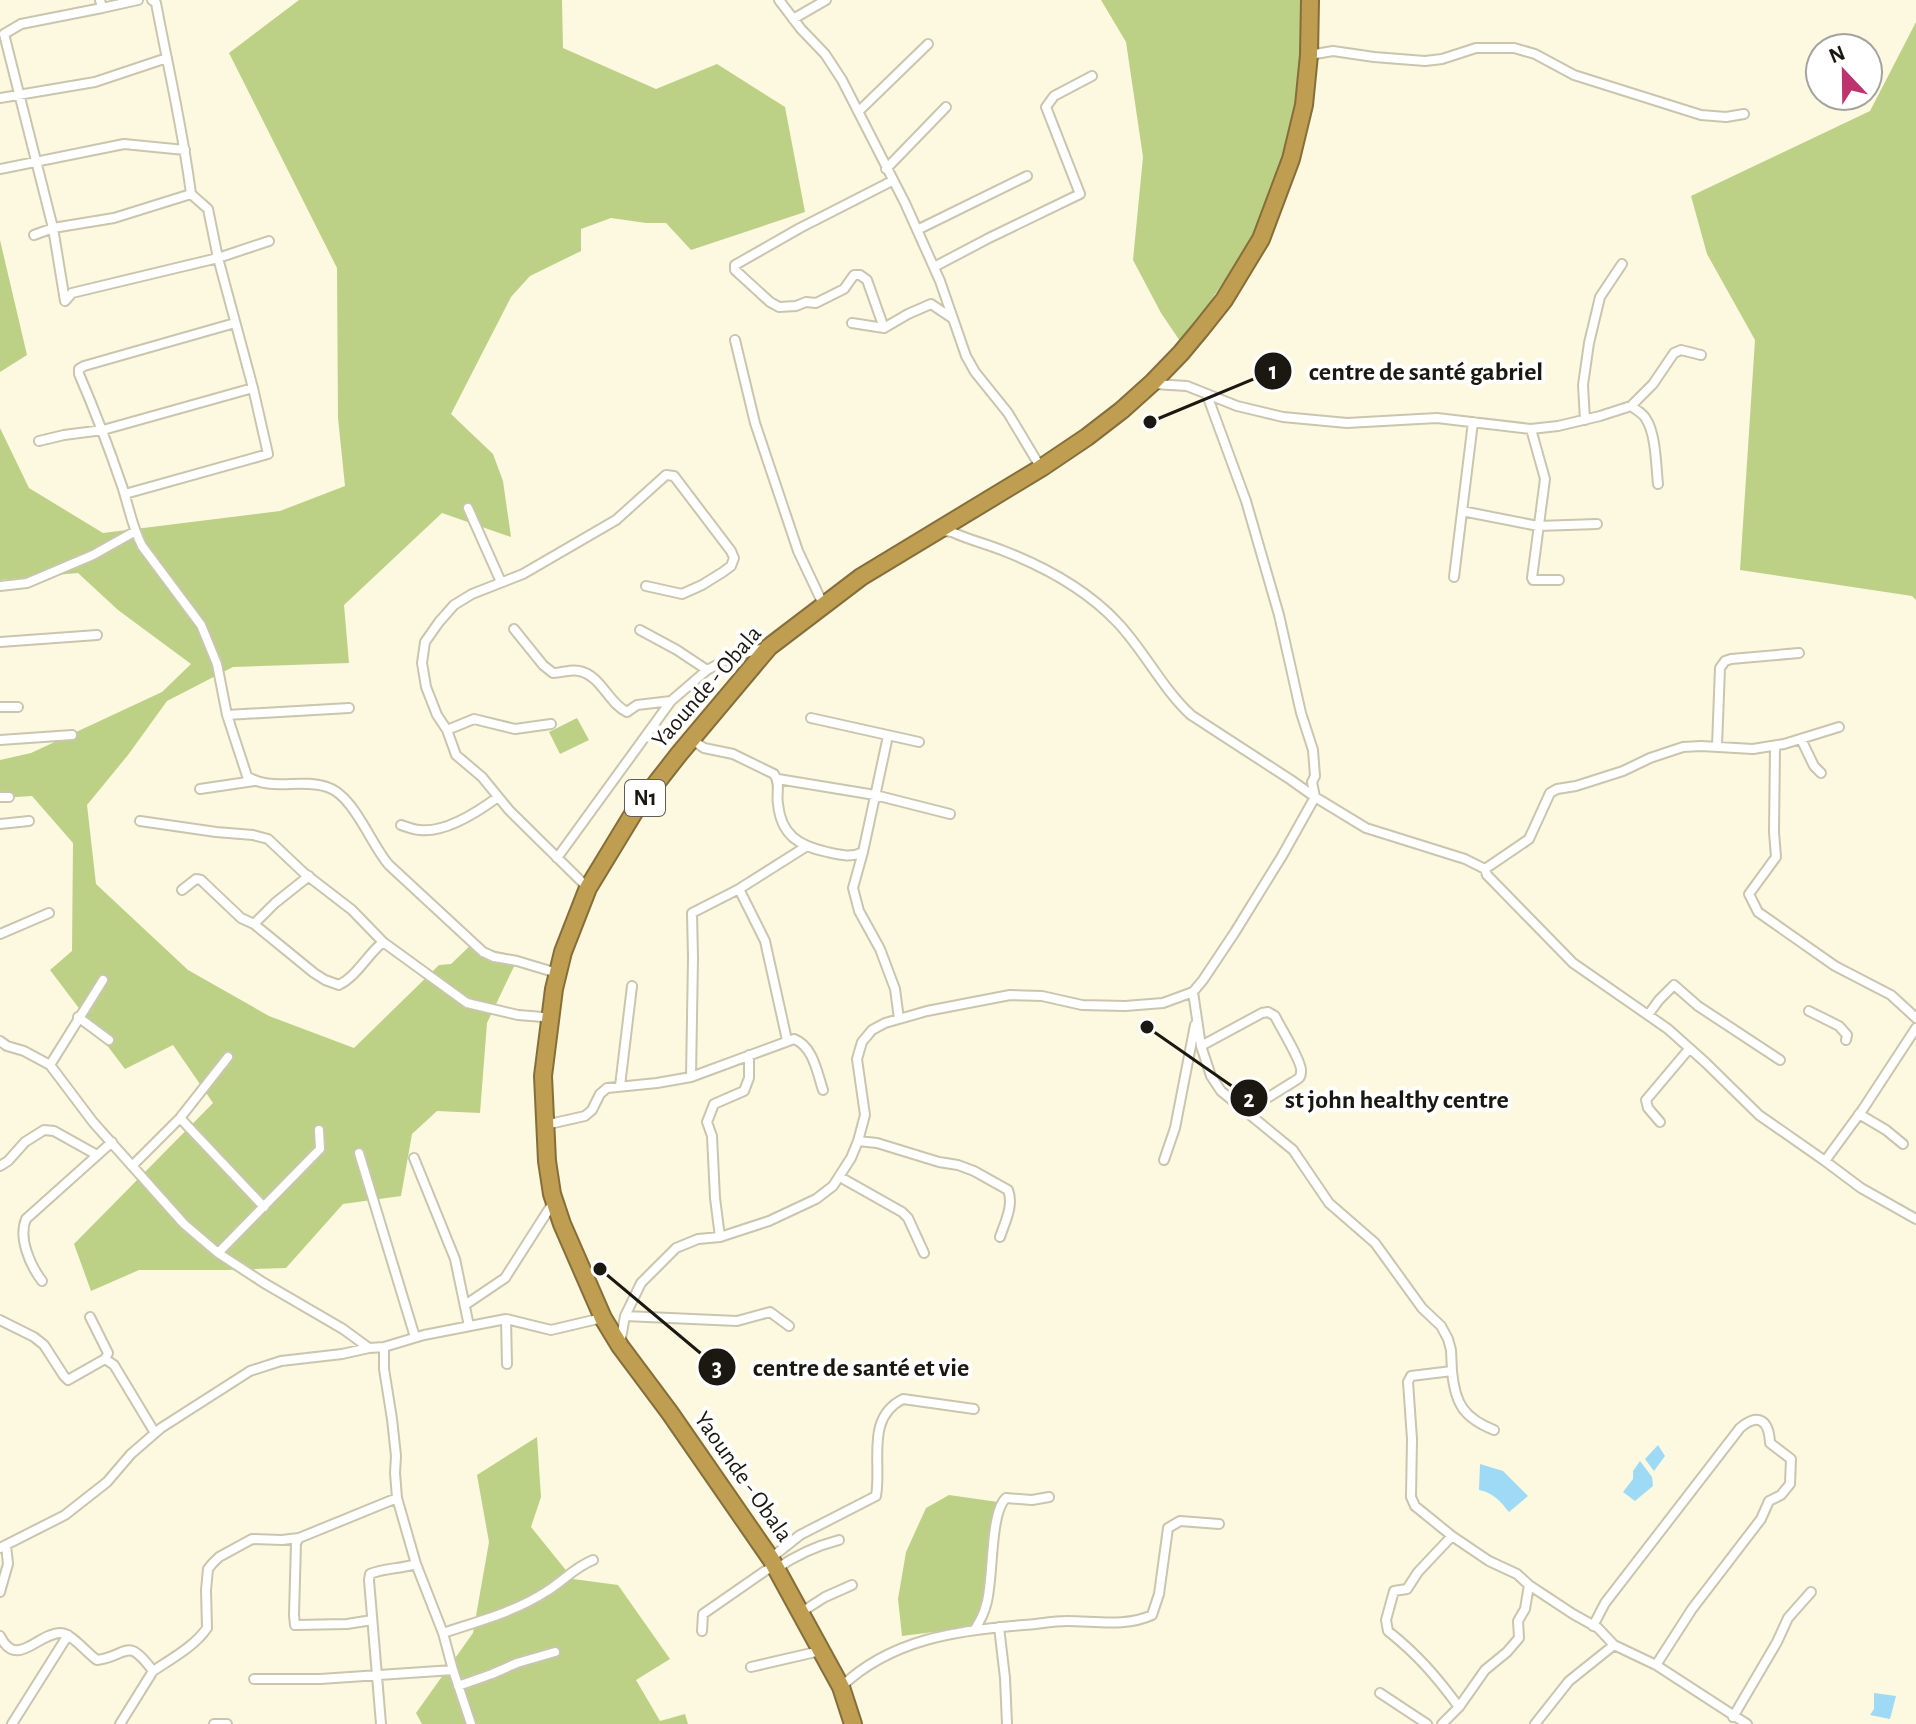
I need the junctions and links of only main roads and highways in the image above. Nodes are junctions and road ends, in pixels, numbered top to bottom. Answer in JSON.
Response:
{"nodes":[{"id":1,"x":1310,"y":0,"type":"edge"},
{"id":2,"x":853,"y":1724,"type":"edge"}],
"edges":[{"from":1,"to":2,"type":"highway","name":"Yaounde - Obala","number":"N1"}]}
